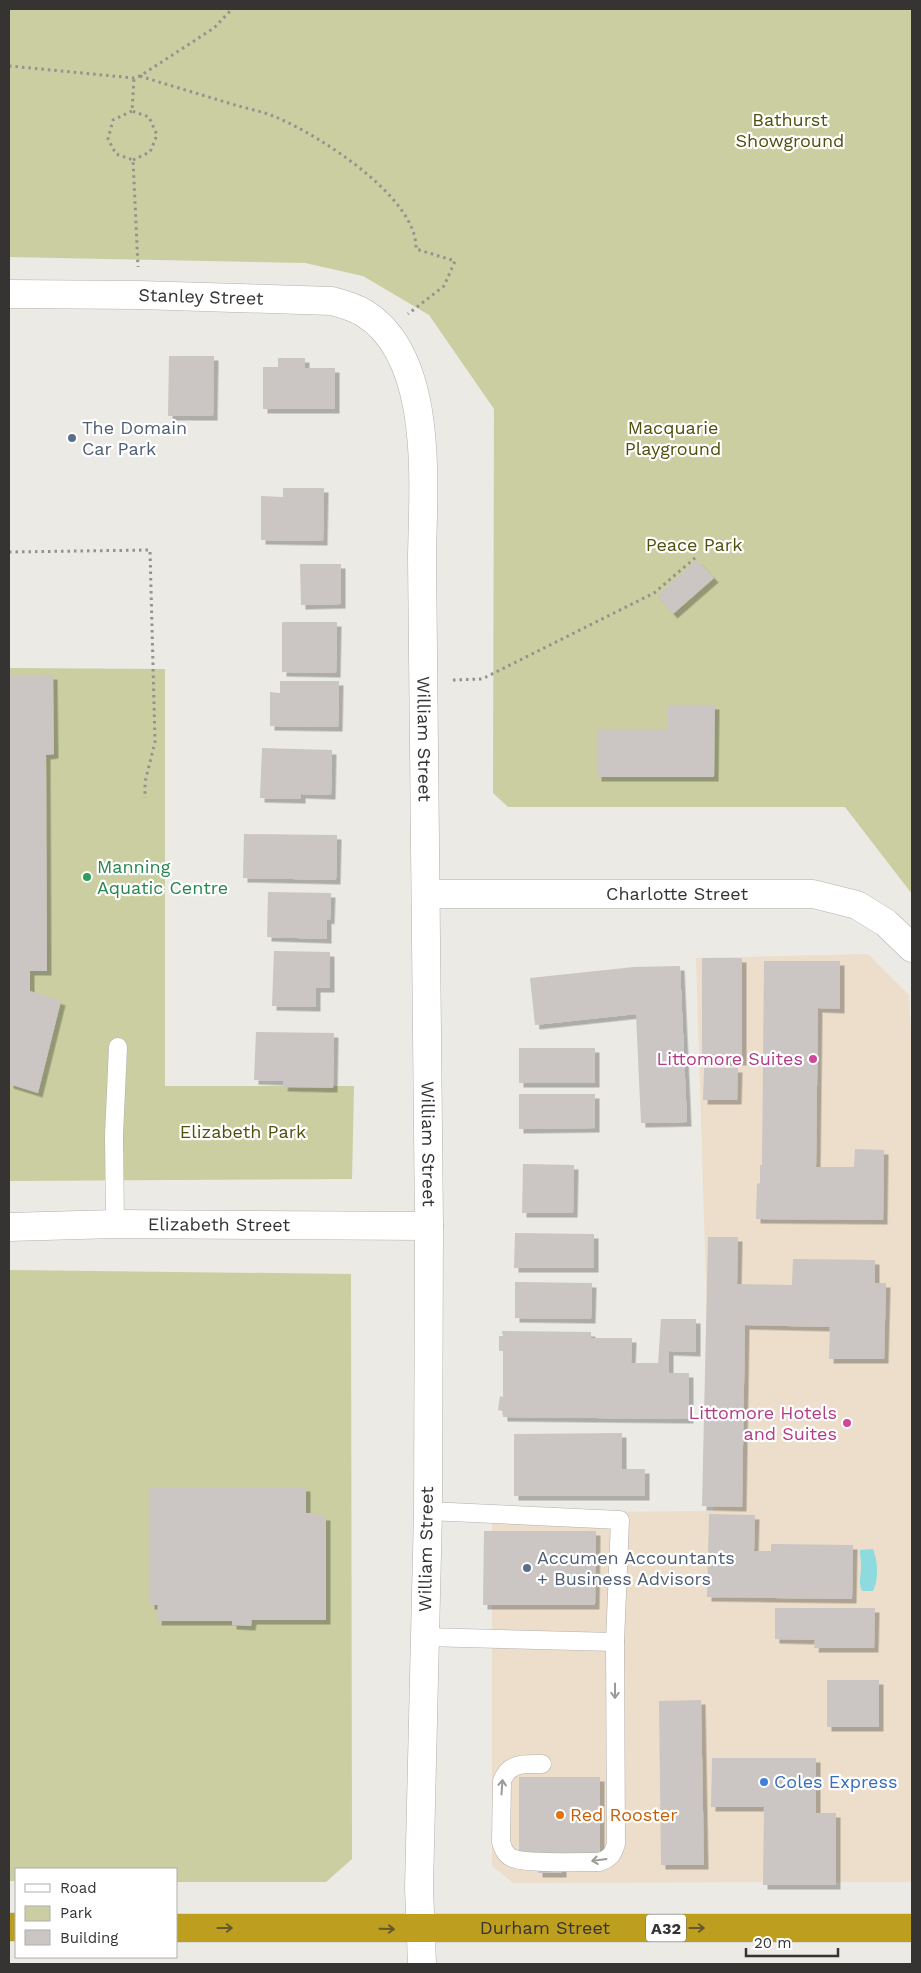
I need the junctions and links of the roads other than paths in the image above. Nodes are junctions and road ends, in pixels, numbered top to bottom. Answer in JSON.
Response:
{"nodes":[{"id":1,"x":9,"y":294,"type":"edge"},
{"id":2,"x":386,"y":332,"type":"joint"},
{"id":3,"x":426,"y":894,"type":"junction"},
{"id":4,"x":912,"y":948,"type":"edge"},
{"id":5,"x":118,"y":1047,"type":"dead end"},
{"id":6,"x":116,"y":1224,"type":"junction"},
{"id":7,"x":429,"y":1226,"type":"junction"},
{"id":8,"x":9,"y":1227,"type":"edge"},
{"id":9,"x":428,"y":1511,"type":"junction"},
{"id":10,"x":424,"y":1637,"type":"junction"},
{"id":11,"x":615,"y":1642,"type":"junction"},
{"id":12,"x":542,"y":1764,"type":"dead end"},
{"id":13,"x":178,"y":1928,"type":"edge"},
{"id":14,"x":912,"y":1928,"type":"edge"},
{"id":15,"x":420,"y":1929,"type":"junction"},
{"id":16,"x":422,"y":1964,"type":"edge"}],
"edges":[{"from":1,"to":2,"type":"street","name":"Stanley Street"},
{"from":2,"to":3,"type":"street","name":"William Street"},
{"from":3,"to":4,"type":"street","name":"Charlotte Street"},
{"from":3,"to":7,"type":"street","name":"William Street"},
{"from":5,"to":6,"type":"lane"},
{"from":6,"to":7,"type":"street","name":"Elizabeth Street"},
{"from":6,"to":8,"type":"street","name":"Elizabeth Street"},
{"from":7,"to":9,"type":"street","name":"William Street"},
{"from":9,"to":10,"type":"street","name":"William Street"},
{"from":9,"to":11,"type":"lane"},
{"from":10,"to":11,"type":"lane"},
{"from":10,"to":15,"type":"street","name":"William Street"},
{"from":11,"to":12,"type":"lane","one_way":true},
{"from":13,"to":15,"type":"highway","name":"Durham Street","number":"A32","one_way":true},
{"from":15,"to":14,"type":"highway","name":"Durham Street","number":"A32","one_way":true},
{"from":15,"to":16,"type":"street","name":"William Street"}]}
